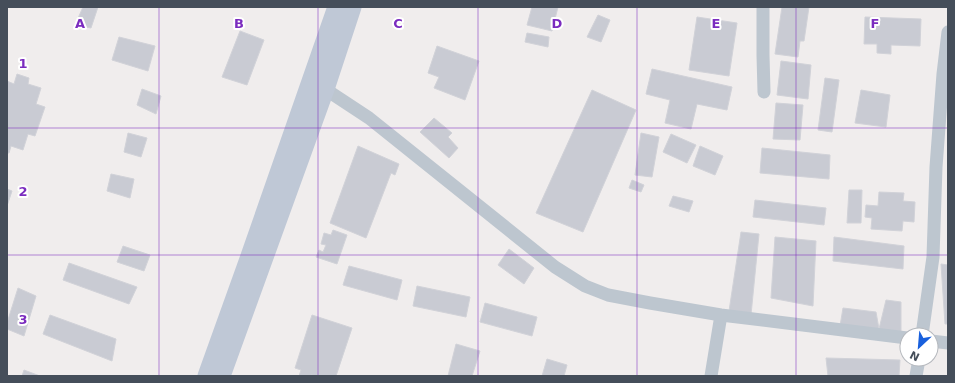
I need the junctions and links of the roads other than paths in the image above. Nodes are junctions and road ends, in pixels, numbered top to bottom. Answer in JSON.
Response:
{"nodes":[{"id":1,"x":337,"y":7,"type":"edge"},
{"id":2,"x":352,"y":7,"type":"edge"},
{"id":3,"x":762,"y":7,"type":"edge"},
{"id":4,"x":948,"y":32,"type":"edge"},
{"id":5,"x":318,"y":86,"type":"junction"},
{"id":6,"x":764,"y":92,"type":"dead end"},
{"id":7,"x":721,"y":315,"type":"junction"},
{"id":8,"x":923,"y":327,"type":"edge"},
{"id":9,"x":899,"y":337,"type":"edge"},
{"id":10,"x":206,"y":376,"type":"edge"},
{"id":11,"x":221,"y":376,"type":"edge"},
{"id":12,"x":711,"y":376,"type":"edge"}],
"edges":[{"from":1,"to":5,"type":"street"},
{"from":2,"to":5,"type":"street"},
{"from":3,"to":6,"type":"street"},
{"from":4,"to":8,"type":"street"},
{"from":5,"to":7,"type":"street"},
{"from":5,"to":10,"type":"street"},
{"from":5,"to":11,"type":"street"},
{"from":7,"to":9,"type":"street"},
{"from":7,"to":12,"type":"street"}]}
